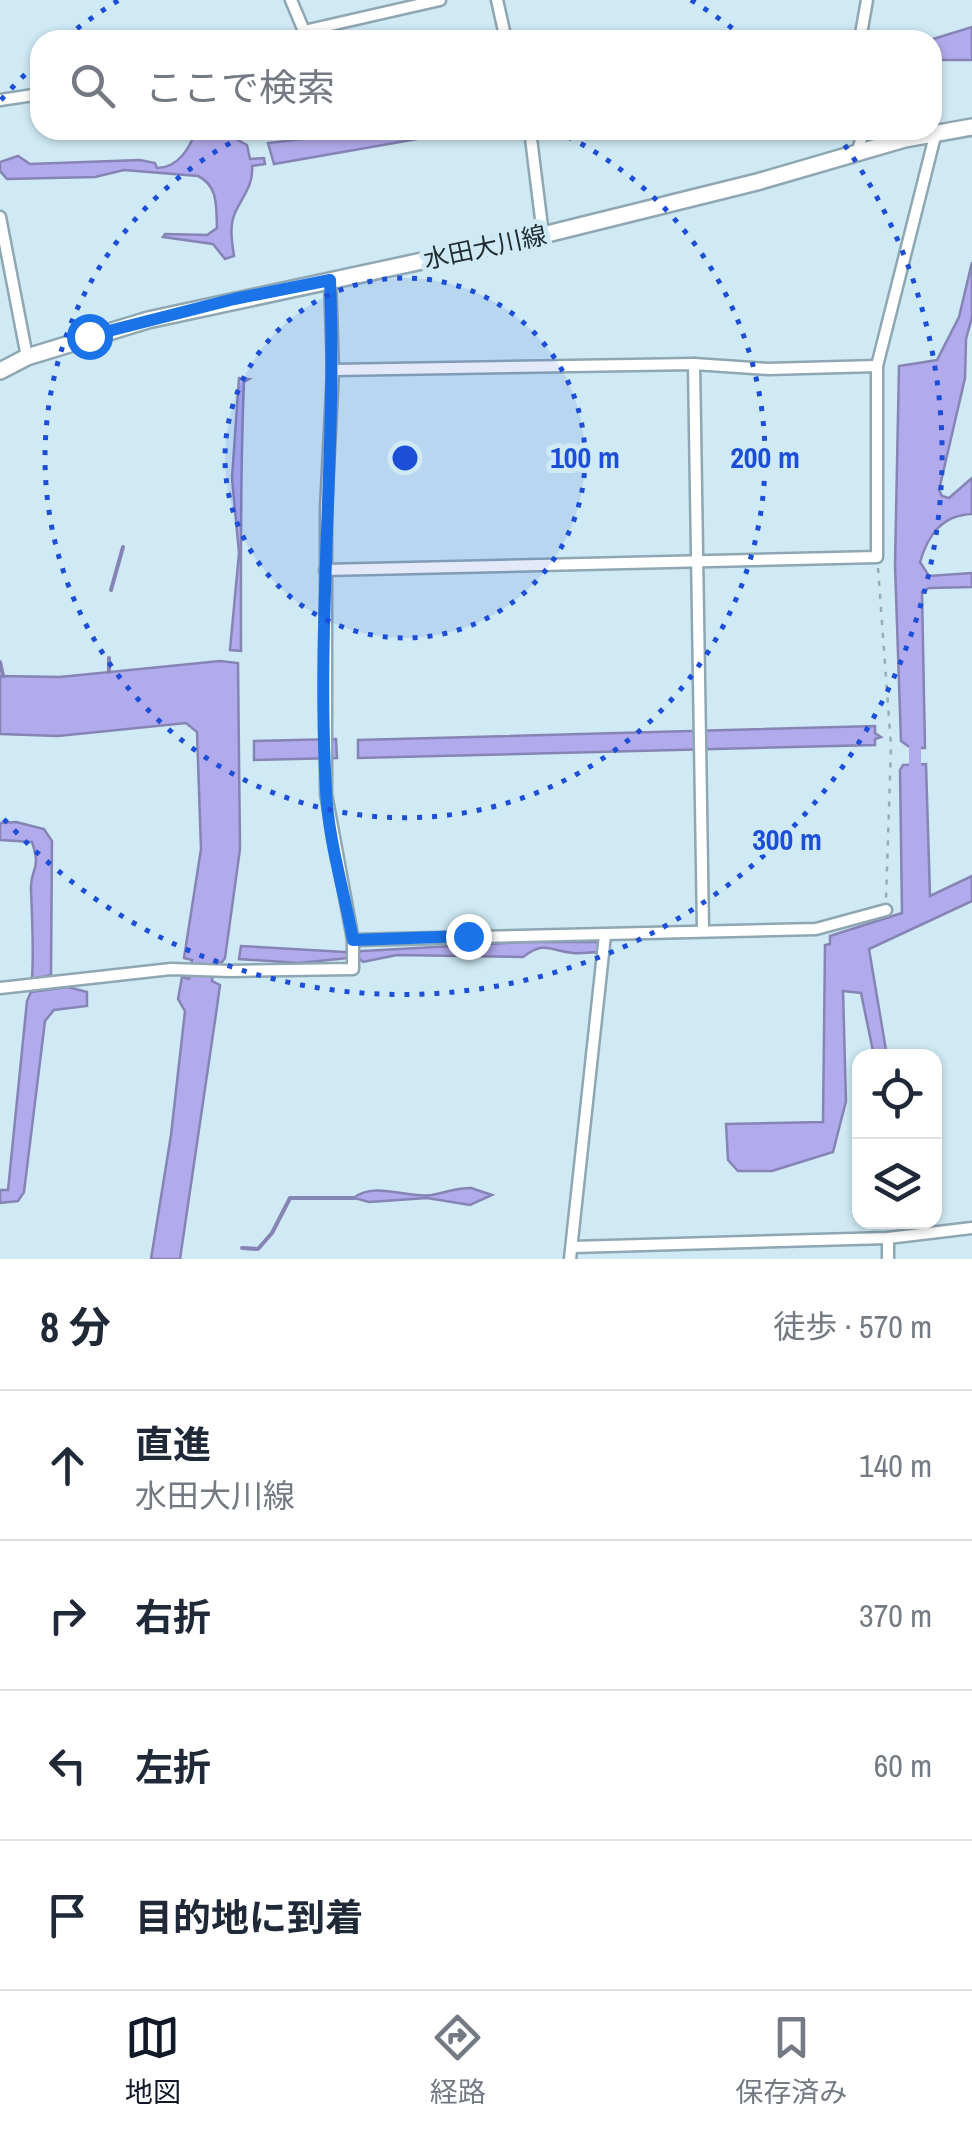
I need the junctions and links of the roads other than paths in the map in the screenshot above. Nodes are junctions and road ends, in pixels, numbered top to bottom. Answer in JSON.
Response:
{"nodes":[{"id":1,"x":291,"y":0,"type":"edge"},
{"id":2,"x":440,"y":0,"type":"edge"},
{"id":3,"x":497,"y":0,"type":"edge"},
{"id":4,"x":867,"y":0,"type":"edge"},
{"id":5,"x":304,"y":30,"type":"edge"},
{"id":6,"x":308,"y":30,"type":"edge"},
{"id":7,"x":504,"y":30,"type":"edge"},
{"id":8,"x":862,"y":30,"type":"edge"},
{"id":9,"x":30,"y":96,"type":"edge"},
{"id":10,"x":0,"y":100,"type":"edge"},
{"id":11,"x":972,"y":127,"type":"edge"},
{"id":12,"x":942,"y":131,"type":"edge"},
{"id":13,"x":531,"y":140,"type":"edge"},
{"id":14,"x":861,"y":140,"type":"edge"},
{"id":15,"x":905,"y":140,"type":"edge"},
{"id":16,"x":934,"y":140,"type":"edge"},
{"id":17,"x":858,"y":152,"type":"junction"},
{"id":18,"x":0,"y":217,"type":"edge"},
{"id":19,"x":542,"y":235,"type":"junction"},
{"id":20,"x":330,"y":280,"type":"junction"},
{"id":21,"x":27,"y":357,"type":"junction"},
{"id":22,"x":694,"y":364,"type":"junction"},
{"id":23,"x":877,"y":366,"type":"junction"},
{"id":24,"x":334,"y":370,"type":"junction"},
{"id":25,"x":0,"y":371,"type":"edge"},
{"id":26,"x":698,"y":560,"type":"junction"},
{"id":27,"x":325,"y":570,"type":"junction"},
{"id":28,"x":886,"y":910,"type":"road end"},
{"id":29,"x":704,"y":930,"type":"junction"},
{"id":30,"x":605,"y":934,"type":"junction"},
{"id":31,"x":353,"y":940,"type":"junction"},
{"id":32,"x":0,"y":988,"type":"edge"},
{"id":33,"x":972,"y":1228,"type":"edge"},
{"id":34,"x":894,"y":1237,"type":"junction"},
{"id":35,"x":571,"y":1253,"type":"edge"},
{"id":36,"x":888,"y":1259,"type":"edge"}],
"edges":[{"from":1,"to":5,"type":"street"},
{"from":2,"to":6,"type":"street"},
{"from":3,"to":7,"type":"street"},
{"from":4,"to":8,"type":"street"},
{"from":9,"to":10,"type":"street"},
{"from":11,"to":12,"type":"main road","name":"水田大川線"},
{"from":13,"to":19,"type":"street"},
{"from":14,"to":17,"type":"street"},
{"from":15,"to":17,"type":"main road","name":"水田大川線"},
{"from":16,"to":23,"type":"street"},
{"from":17,"to":19,"type":"main road","name":"水田大川線"},
{"from":18,"to":21,"type":"street"},
{"from":19,"to":20,"type":"main road","name":"水田大川線"},
{"from":20,"to":21,"type":"main road","name":"水田大川線"},
{"from":20,"to":24,"type":"street"},
{"from":21,"to":25,"type":"main road","name":"水田大川線"},
{"from":22,"to":23,"type":"street"},
{"from":22,"to":24,"type":"street"},
{"from":22,"to":26,"type":"street"},
{"from":23,"to":26,"type":"street"},
{"from":24,"to":27,"type":"street"},
{"from":26,"to":27,"type":"street"},
{"from":26,"to":29,"type":"street"},
{"from":27,"to":31,"type":"street"},
{"from":28,"to":29,"type":"street"},
{"from":29,"to":30,"type":"street"},
{"from":30,"to":31,"type":"street"},
{"from":30,"to":35,"type":"street"},
{"from":31,"to":32,"type":"street"},
{"from":33,"to":34,"type":"street"},
{"from":34,"to":35,"type":"street"},
{"from":34,"to":36,"type":"street"}]}
